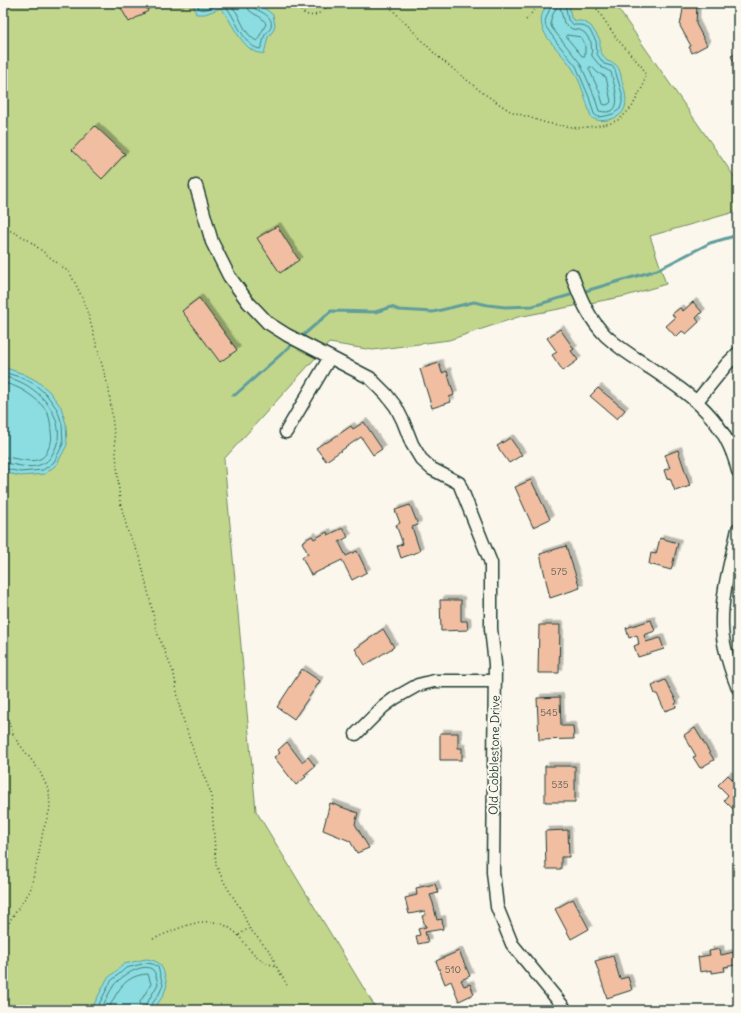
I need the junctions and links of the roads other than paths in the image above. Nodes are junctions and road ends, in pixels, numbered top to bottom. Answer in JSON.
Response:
{"nodes":[{"id":1,"x":196,"y":186,"type":"dead end"},
{"id":2,"x":572,"y":275,"type":"dead end"},
{"id":3,"x":738,"y":353,"type":"edge"},
{"id":4,"x":330,"y":357,"type":"junction"},
{"id":5,"x":697,"y":401,"type":"junction"},
{"id":6,"x":286,"y":432,"type":"dead end"},
{"id":7,"x":738,"y":471,"type":"edge"},
{"id":8,"x":738,"y":529,"type":"edge"},
{"id":9,"x":494,"y":681,"type":"junction"},
{"id":10,"x":738,"y":688,"type":"edge"},
{"id":11,"x":356,"y":734,"type":"dead end"},
{"id":12,"x":566,"y":1010,"type":"edge"}],
"edges":[{"from":1,"to":4,"type":"street"},
{"from":2,"to":5,"type":"street"},
{"from":3,"to":5,"type":"street"},
{"from":4,"to":6,"type":"street"},
{"from":4,"to":9,"type":"street","name":"Old Cobblestone Drive"},
{"from":5,"to":7,"type":"street"},
{"from":8,"to":10,"type":"street"},
{"from":9,"to":11,"type":"street"},
{"from":9,"to":12,"type":"street","name":"Old Cobblestone Drive"}]}
